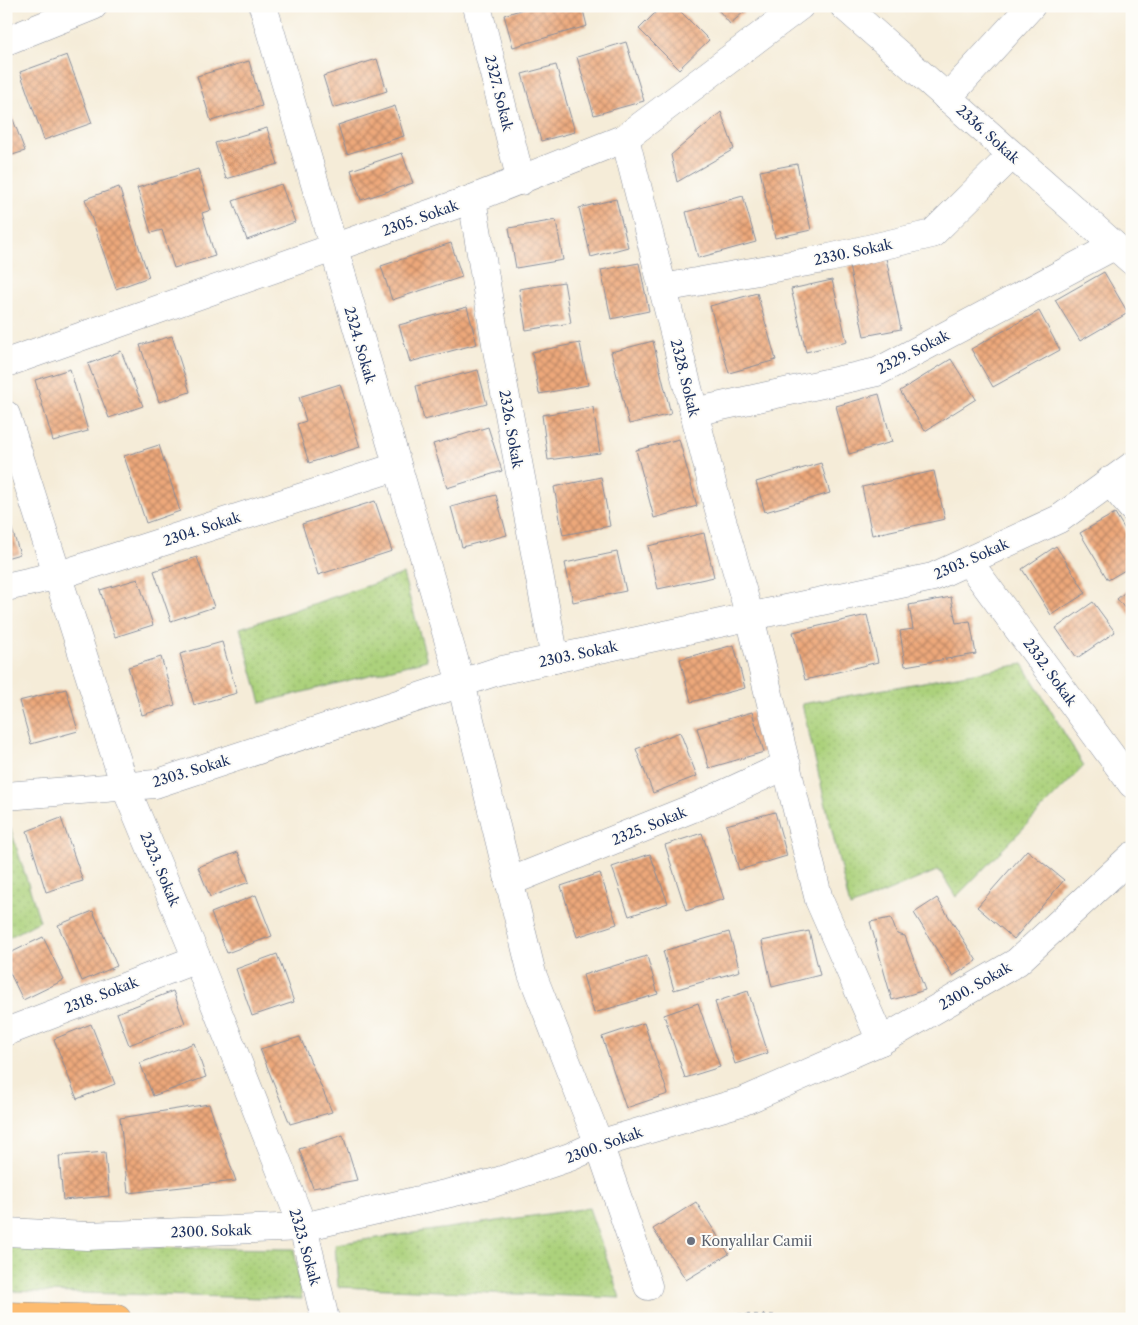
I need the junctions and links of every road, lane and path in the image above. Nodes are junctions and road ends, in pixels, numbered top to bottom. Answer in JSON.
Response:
{"nodes":[{"id":1,"x":93,"y":6,"type":"edge"},
{"id":2,"x":263,"y":6,"type":"edge"},
{"id":3,"x":477,"y":6,"type":"edge"},
{"id":4,"x":800,"y":6,"type":"edge"},
{"id":5,"x":844,"y":6,"type":"edge"},
{"id":6,"x":1031,"y":6,"type":"edge"},
{"id":7,"x":6,"y":41,"type":"edge"},
{"id":8,"x":947,"y":98,"type":"junction"},
{"id":9,"x":625,"y":138,"type":"junction"},
{"id":10,"x":1012,"y":155,"type":"junction"},
{"id":11,"x":521,"y":180,"type":"junction"},
{"id":12,"x":472,"y":199,"type":"junction"},
{"id":13,"x":332,"y":250,"type":"junction"},
{"id":14,"x":1123,"y":254,"type":"edge"},
{"id":15,"x":663,"y":288,"type":"junction"},
{"id":16,"x":6,"y":363,"type":"edge"},
{"id":17,"x":694,"y":412,"type":"junction"},
{"id":18,"x":6,"y":415,"type":"edge"},
{"id":19,"x":1132,"y":466,"type":"edge"},
{"id":20,"x":396,"y":467,"type":"junction"},
{"id":21,"x":1109,"y":481,"type":"junction"},
{"id":22,"x":1132,"y":508,"type":"edge"},
{"id":23,"x":968,"y":561,"type":"junction"},
{"id":24,"x":59,"y":575,"type":"junction"},
{"id":25,"x":6,"y":587,"type":"edge"},
{"id":26,"x":750,"y":617,"type":"junction"},
{"id":27,"x":555,"y":659,"type":"junction"},
{"id":28,"x":460,"y":683,"type":"junction"},
{"id":29,"x":787,"y":765,"type":"junction"},
{"id":30,"x":1132,"y":784,"type":"edge"},
{"id":31,"x":125,"y":786,"type":"junction"},
{"id":32,"x":6,"y":796,"type":"edge"},
{"id":33,"x":1132,"y":856,"type":"edge"},
{"id":34,"x":509,"y":882,"type":"junction"},
{"id":35,"x":197,"y":959,"type":"junction"},
{"id":36,"x":6,"y":1032,"type":"edge"},
{"id":37,"x":881,"y":1041,"type":"junction"},
{"id":38,"x":599,"y":1144,"type":"junction"},
{"id":39,"x":302,"y":1227,"type":"junction"},
{"id":40,"x":6,"y":1232,"type":"edge"},
{"id":41,"x":648,"y":1286,"type":"dead end"},
{"id":42,"x":6,"y":1316,"type":"edge"},
{"id":43,"x":778,"y":1316,"type":"dead end"},
{"id":44,"x":117,"y":1319,"type":"edge"},
{"id":45,"x":325,"y":1319,"type":"edge"},
{"id":46,"x":726,"y":1319,"type":"edge"}],
"edges":[{"from":1,"to":7,"type":"street"},
{"from":2,"to":13,"type":"street","name":"2324. Sokak"},
{"from":3,"to":11,"type":"street","name":"2327. Sokak"},
{"from":4,"to":9,"type":"street","name":"2305. Sokak"},
{"from":5,"to":8,"type":"street","name":"2336. Sokak"},
{"from":6,"to":8,"type":"street"},
{"from":8,"to":10,"type":"street","name":"2336. Sokak"},
{"from":9,"to":11,"type":"street","name":"2305. Sokak"},
{"from":9,"to":15,"type":"street","name":"2328. Sokak"},
{"from":10,"to":14,"type":"street","name":"2336. Sokak"},
{"from":10,"to":15,"type":"street","name":"2330. Sokak"},
{"from":11,"to":12,"type":"street","name":"2305. Sokak"},
{"from":12,"to":13,"type":"street","name":"2305. Sokak"},
{"from":12,"to":27,"type":"street","name":"2326. Sokak"},
{"from":13,"to":16,"type":"street","name":"2305. Sokak"},
{"from":13,"to":20,"type":"street","name":"2324. Sokak"},
{"from":14,"to":17,"type":"street","name":"2329. Sokak"},
{"from":15,"to":17,"type":"street","name":"2328. Sokak"},
{"from":17,"to":26,"type":"street","name":"2328. Sokak"},
{"from":18,"to":24,"type":"street","name":"2323. Sokak"},
{"from":19,"to":21,"type":"street","name":"2303. Sokak"},
{"from":20,"to":24,"type":"street","name":"2304. Sokak"},
{"from":20,"to":28,"type":"street","name":"2324. Sokak"},
{"from":21,"to":22,"type":"street"},
{"from":21,"to":23,"type":"street","name":"2303. Sokak"},
{"from":23,"to":26,"type":"street","name":"2303. Sokak"},
{"from":23,"to":30,"type":"street","name":"2332. Sokak"},
{"from":24,"to":25,"type":"street","name":"2304. Sokak"},
{"from":24,"to":31,"type":"street","name":"2323. Sokak"},
{"from":26,"to":27,"type":"street","name":"2303. Sokak"},
{"from":26,"to":29,"type":"street","name":"2328. Sokak"},
{"from":27,"to":28,"type":"street","name":"2303. Sokak"},
{"from":28,"to":31,"type":"street","name":"2303. Sokak"},
{"from":28,"to":34,"type":"street","name":"2324. Sokak"},
{"from":29,"to":34,"type":"street","name":"2325. Sokak"},
{"from":29,"to":37,"type":"street","name":"2328. Sokak"},
{"from":31,"to":32,"type":"street","name":"2303. Sokak"},
{"from":31,"to":35,"type":"street","name":"2323. Sokak"},
{"from":33,"to":37,"type":"street","name":"2300. Sokak"},
{"from":34,"to":38,"type":"street","name":"2324. Sokak"},
{"from":35,"to":36,"type":"street","name":"2318. Sokak"},
{"from":35,"to":39,"type":"street","name":"2323. Sokak"},
{"from":37,"to":38,"type":"street","name":"2300. Sokak"},
{"from":38,"to":39,"type":"street","name":"2300. Sokak"},
{"from":38,"to":41,"type":"street","name":"2324. Sokak"},
{"from":39,"to":40,"type":"street","name":"2300. Sokak"},
{"from":39,"to":45,"type":"street","name":"2323. Sokak"},
{"from":42,"to":44,"type":"highway"},
{"from":43,"to":46,"type":"path"}]}
